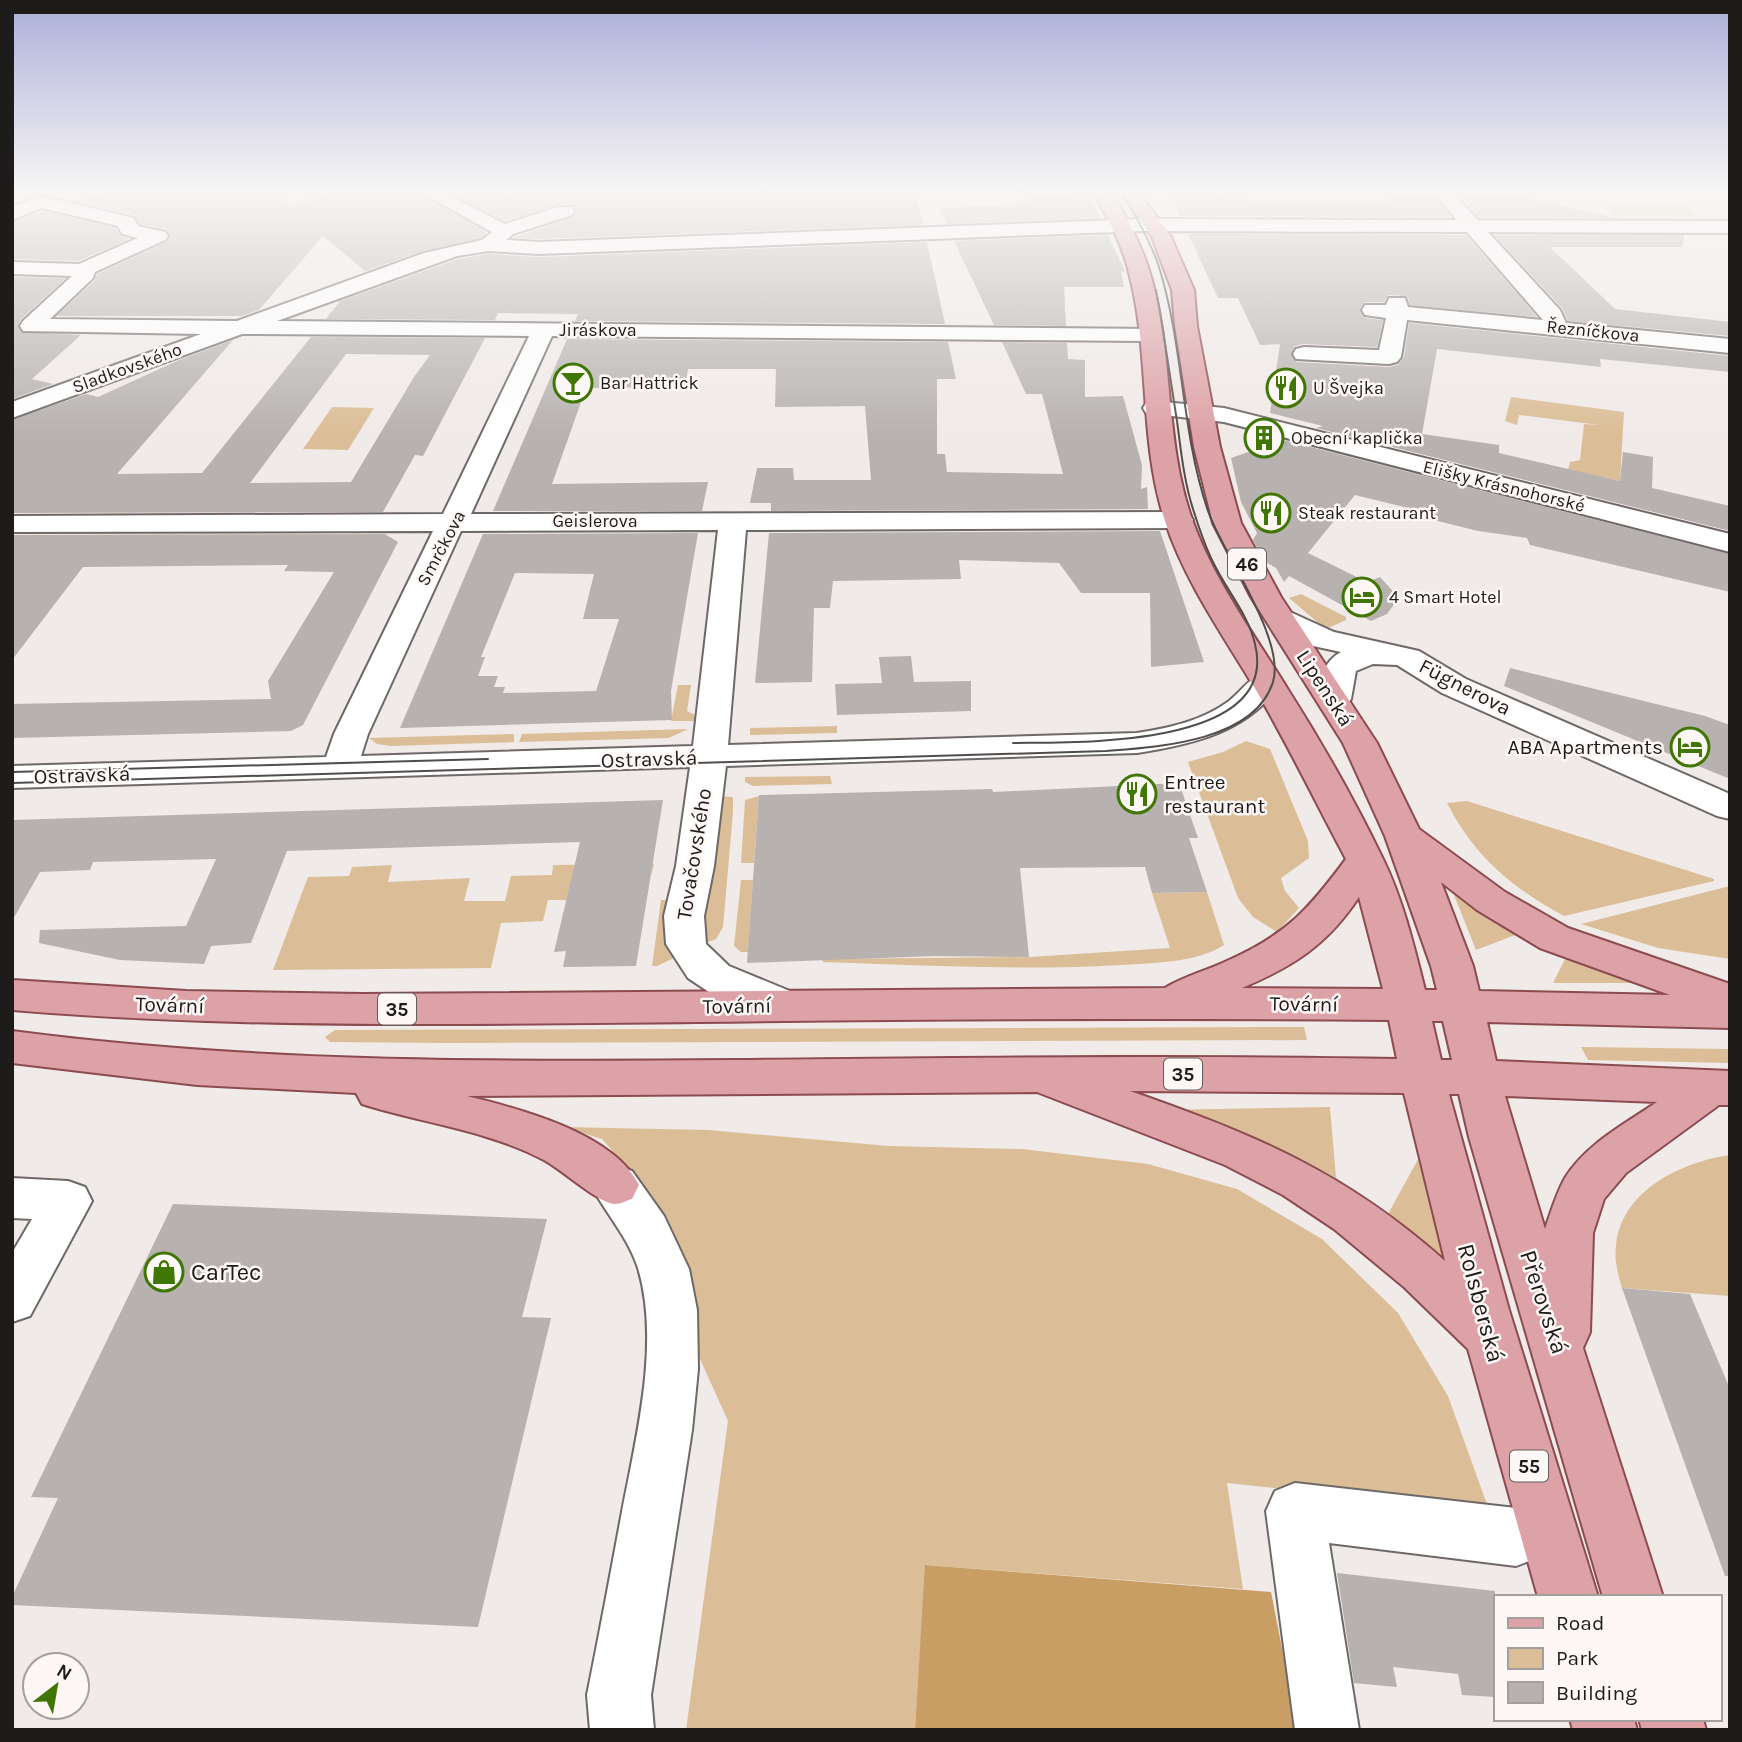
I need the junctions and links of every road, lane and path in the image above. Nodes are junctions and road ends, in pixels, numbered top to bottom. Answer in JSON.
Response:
{"nodes":[{"id":1,"x":85,"y":273,"type":"edge"},
{"id":2,"x":387,"y":273,"type":"edge"},
{"id":3,"x":1142,"y":273,"type":"edge"},
{"id":4,"x":1177,"y":273,"type":"edge"},
{"id":5,"x":1515,"y":273,"type":"edge"},
{"id":6,"x":1398,"y":307,"type":"junction"},
{"id":7,"x":1373,"y":310,"type":"dead end"},
{"id":8,"x":243,"y":327,"type":"junction"},
{"id":9,"x":1558,"y":328,"type":"junction"},
{"id":10,"x":544,"y":330,"type":"junction"},
{"id":11,"x":1150,"y":334,"type":"junction"},
{"id":12,"x":1730,"y":346,"type":"edge"},
{"id":13,"x":1304,"y":354,"type":"dead end"},
{"id":14,"x":1155,"y":408,"type":"junction"},
{"id":15,"x":12,"y":411,"type":"edge"},
{"id":16,"x":1201,"y":411,"type":"junction"},
{"id":17,"x":459,"y":511,"type":"junction"},
{"id":18,"x":1179,"y":520,"type":"junction"},
{"id":19,"x":733,"y":521,"type":"junction"},
{"id":20,"x":12,"y":524,"type":"edge"},
{"id":21,"x":1730,"y":543,"type":"edge"},
{"id":22,"x":1279,"y":616,"type":"junction"},
{"id":23,"x":1392,"y":653,"type":"junction"},
{"id":24,"x":1266,"y":682,"type":"junction"},
{"id":25,"x":1334,"y":699,"type":"junction"},
{"id":26,"x":708,"y":758,"type":"junction"},
{"id":27,"x":340,"y":767,"type":"junction"},
{"id":28,"x":12,"y":777,"type":"edge"},
{"id":29,"x":1730,"y":808,"type":"edge"},
{"id":30,"x":1404,"y":836,"type":"junction"},
{"id":31,"x":1365,"y":860,"type":"junction"},
{"id":32,"x":1457,"y":986,"type":"junction"},
{"id":33,"x":12,"y":995,"type":"edge"},
{"id":34,"x":1730,"y":1000,"type":"edge"},
{"id":35,"x":1169,"y":1003,"type":"junction"},
{"id":36,"x":782,"y":1005,"type":"junction"},
{"id":37,"x":1408,"y":1005,"type":"junction"},
{"id":38,"x":1730,"y":1012,"type":"edge"},
{"id":39,"x":12,"y":1047,"type":"edge"},
{"id":40,"x":1032,"y":1074,"type":"junction"},
{"id":41,"x":319,"y":1076,"type":"junction"},
{"id":42,"x":1423,"y":1077,"type":"junction"},
{"id":43,"x":1478,"y":1078,"type":"junction"},
{"id":44,"x":1720,"y":1088,"type":"edge"},
{"id":45,"x":615,"y":1185,"type":"joint"},
{"id":46,"x":12,"y":1199,"type":"edge"},
{"id":47,"x":12,"y":1300,"type":"edge"},
{"id":48,"x":1489,"y":1336,"type":"junction"},
{"id":49,"x":1563,"y":1363,"type":"junction"},
{"id":50,"x":1516,"y":1537,"type":"dead end"},
{"id":51,"x":1567,"y":1595,"type":"edge"},
{"id":52,"x":1632,"y":1595,"type":"edge"},
{"id":53,"x":611,"y":1718,"type":"edge"},
{"id":54,"x":1327,"y":1730,"type":"edge"}],
"edges":[{"from":1,"to":8,"type":"street","name":"Jiráskova"},
{"from":2,"to":8,"type":"street","name":"Sladkovského"},
{"from":3,"to":11,"type":"main road","number":"46"},
{"from":4,"to":16,"type":"main road","name":"Lipenská"},
{"from":5,"to":9,"type":"street"},
{"from":6,"to":7,"type":"street","name":"Řezníčkova"},
{"from":6,"to":9,"type":"street","name":"Řezníčkova"},
{"from":6,"to":13,"type":"street"},
{"from":8,"to":10,"type":"street","name":"Jiráskova"},
{"from":8,"to":15,"type":"street","name":"Sladkovského"},
{"from":9,"to":12,"type":"street","name":"Řezníčkova"},
{"from":10,"to":11,"type":"street","name":"Jiráskova"},
{"from":10,"to":17,"type":"street","name":"Smrčkova"},
{"from":11,"to":14,"type":"main road","number":"46"},
{"from":14,"to":16,"type":"street","name":"Elišky Krásnohorské"},
{"from":14,"to":18,"type":"main road","number":"46"},
{"from":16,"to":21,"type":"street","name":"Elišky Krásnohorské"},
{"from":16,"to":22,"type":"main road","name":"Lipenská","number":"46"},
{"from":17,"to":19,"type":"street","name":"Geislerova"},
{"from":17,"to":20,"type":"street","name":"Geislerova"},
{"from":17,"to":27,"type":"street","name":"Smrčkova"},
{"from":18,"to":19,"type":"street","name":"Geislerova"},
{"from":18,"to":24,"type":"main road","number":"46"},
{"from":19,"to":26,"type":"street","name":"Tovačovského"},
{"from":22,"to":23,"type":"street","name":"Fügnerova"},
{"from":22,"to":25,"type":"main road","name":"Lipenská","number":"46"},
{"from":23,"to":25,"type":"street","name":"Fügnerova"},
{"from":23,"to":29,"type":"street","name":"Fügnerova"},
{"from":24,"to":26,"type":"street","name":"Ostravská"},
{"from":24,"to":31,"type":"main road","number":"46"},
{"from":25,"to":30,"type":"main road","name":"Lipenská","number":"46"},
{"from":26,"to":27,"type":"street","name":"Ostravská"},
{"from":26,"to":36,"type":"street","name":"Tovačovského"},
{"from":27,"to":28,"type":"street","name":"Ostravská"},
{"from":30,"to":32,"type":"main road","name":"Lipenská","number":"46"},
{"from":30,"to":34,"type":"main road"},
{"from":31,"to":35,"type":"main road"},
{"from":31,"to":37,"type":"main road","name":"Rolsberská"},
{"from":32,"to":37,"type":"main road","name":"Tovární","number":"35"},
{"from":32,"to":38,"type":"main road","number":"35"},
{"from":32,"to":43,"type":"main road","name":"Přerovská","number":"46"},
{"from":33,"to":36,"type":"main road","name":"Tovární","number":"35"},
{"from":35,"to":36,"type":"main road","name":"Tovární","number":"35"},
{"from":35,"to":37,"type":"main road","name":"Tovární","number":"35"},
{"from":37,"to":42,"type":"main road","name":"Rolsberská"},
{"from":39,"to":41,"type":"main road","number":"35"},
{"from":40,"to":41,"type":"main road","number":"35"},
{"from":40,"to":42,"type":"main road","number":"35"},
{"from":40,"to":48,"type":"main road"},
{"from":41,"to":45,"type":"main road"},
{"from":42,"to":43,"type":"main road","number":"35"},
{"from":42,"to":48,"type":"main road","name":"Rolsberská","number":"55"},
{"from":43,"to":44,"type":"main road","number":"35"},
{"from":43,"to":49,"type":"main road","name":"Přerovská"},
{"from":44,"to":49,"type":"main road"},
{"from":45,"to":53,"type":"street"},
{"from":46,"to":47,"type":"street"},
{"from":48,"to":51,"type":"main road","name":"Rolsberská","number":"55"},
{"from":49,"to":52,"type":"main road","name":"Přerovská"},
{"from":50,"to":54,"type":"street"}]}
